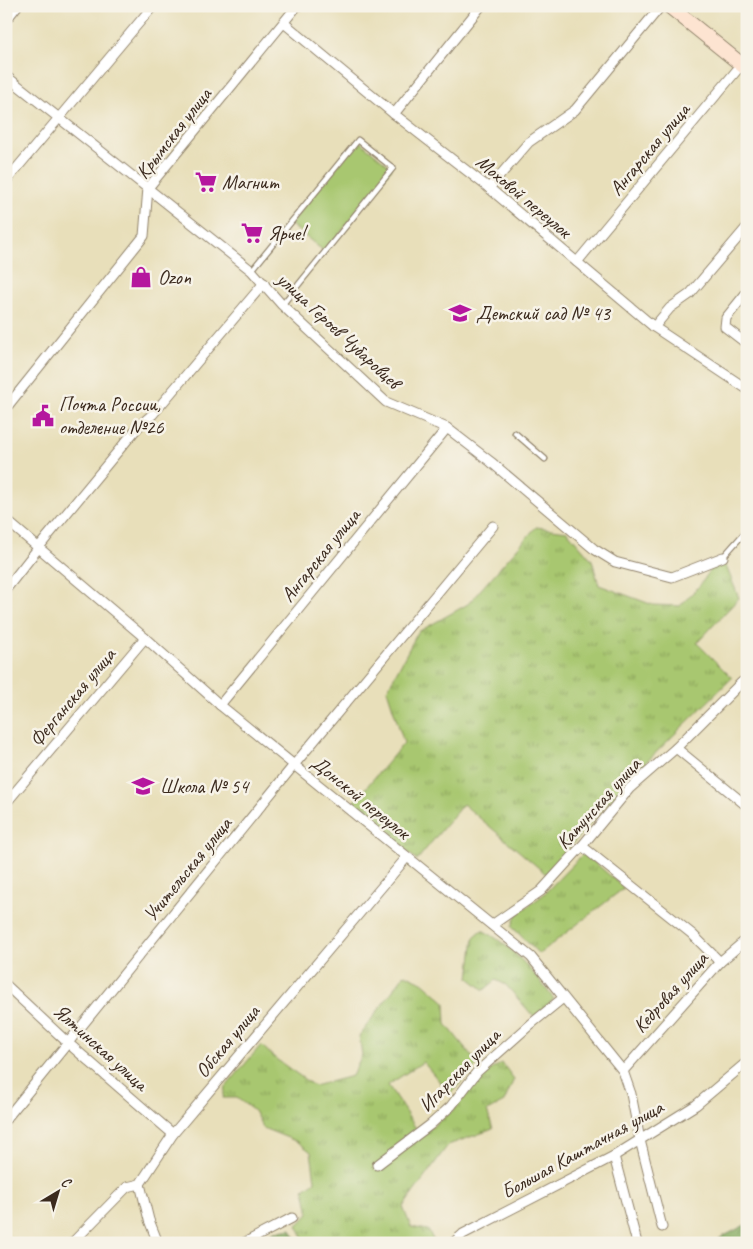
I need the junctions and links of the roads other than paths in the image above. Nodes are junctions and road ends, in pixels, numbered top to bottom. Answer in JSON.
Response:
{"nodes":[{"id":1,"x":17,"y":6,"type":"edge"},
{"id":2,"x":153,"y":6,"type":"edge"},
{"id":3,"x":297,"y":6,"type":"edge"},
{"id":4,"x":481,"y":6,"type":"edge"},
{"id":5,"x":662,"y":6,"type":"edge"},
{"id":6,"x":669,"y":6,"type":"edge"},
{"id":7,"x":6,"y":20,"type":"edge"},
{"id":8,"x":284,"y":22,"type":"junction"},
{"id":9,"x":745,"y":63,"type":"edge"},
{"id":10,"x":6,"y":76,"type":"edge"},
{"id":11,"x":394,"y":114,"type":"junction"},
{"id":12,"x":58,"y":118,"type":"junction"},
{"id":13,"x":6,"y":181,"type":"edge"},
{"id":14,"x":148,"y":188,"type":"junction"},
{"id":15,"x":489,"y":188,"type":"junction"},
{"id":16,"x":747,"y":227,"type":"edge"},
{"id":17,"x":577,"y":262,"type":"junction"},
{"id":18,"x":252,"y":270,"type":"junction"},
{"id":19,"x":264,"y":283,"type":"junction"},
{"id":20,"x":747,"y":292,"type":"edge"},
{"id":21,"x":282,"y":305,"type":"junction"},
{"id":22,"x":654,"y":327,"type":"junction"},
{"id":23,"x":747,"y":344,"type":"edge"},
{"id":24,"x":747,"y":389,"type":"edge"},
{"id":25,"x":6,"y":408,"type":"edge"},
{"id":26,"x":447,"y":428,"type":"junction"},
{"id":27,"x":515,"y":434,"type":"dead end"},
{"id":28,"x":545,"y":459,"type":"dead end"},
{"id":29,"x":6,"y":520,"type":"edge"},
{"id":30,"x":493,"y":526,"type":"dead end"},
{"id":31,"x":747,"y":530,"type":"edge"},
{"id":32,"x":40,"y":547,"type":"junction"},
{"id":33,"x":723,"y":557,"type":"joint"},
{"id":34,"x":6,"y":589,"type":"edge"},
{"id":35,"x":145,"y":638,"type":"junction"},
{"id":36,"x":747,"y":679,"type":"edge"},
{"id":37,"x":220,"y":705,"type":"junction"},
{"id":38,"x":676,"y":748,"type":"junction"},
{"id":39,"x":294,"y":766,"type":"junction"},
{"id":40,"x":6,"y":803,"type":"edge"},
{"id":41,"x":747,"y":806,"type":"edge"},
{"id":42,"x":582,"y":846,"type":"junction"},
{"id":43,"x":407,"y":856,"type":"junction"},
{"id":44,"x":492,"y":925,"type":"junction"},
{"id":45,"x":747,"y":939,"type":"edge"},
{"id":46,"x":720,"y":962,"type":"junction"},
{"id":47,"x":6,"y":985,"type":"edge"},
{"id":48,"x":563,"y":998,"type":"junction"},
{"id":49,"x":68,"y":1043,"type":"junction"},
{"id":50,"x":747,"y":1062,"type":"edge"},
{"id":51,"x":623,"y":1071,"type":"junction"},
{"id":52,"x":6,"y":1119,"type":"edge"},
{"id":53,"x":173,"y":1134,"type":"junction"},
{"id":54,"x":640,"y":1140,"type":"junction"},
{"id":55,"x":614,"y":1156,"type":"junction"},
{"id":56,"x":377,"y":1165,"type":"dead end"},
{"id":57,"x":140,"y":1184,"type":"junction"},
{"id":58,"x":292,"y":1218,"type":"dead end"},
{"id":59,"x":662,"y":1227,"type":"dead end"},
{"id":60,"x":72,"y":1243,"type":"edge"},
{"id":61,"x":158,"y":1243,"type":"edge"},
{"id":62,"x":244,"y":1243,"type":"edge"},
{"id":63,"x":453,"y":1243,"type":"edge"},
{"id":64,"x":637,"y":1243,"type":"edge"}],
"edges":[{"from":1,"to":7,"type":"street"},
{"from":2,"to":12,"type":"street"},
{"from":3,"to":8,"type":"street","name":"Крымская улица"},
{"from":4,"to":11,"type":"street"},
{"from":5,"to":15,"type":"street"},
{"from":6,"to":9,"type":"street"},
{"from":8,"to":11,"type":"street","name":"Моховой переулок"},
{"from":8,"to":14,"type":"street","name":"Крымская улица"},
{"from":9,"to":17,"type":"street","name":"Ангарская улица"},
{"from":10,"to":12,"type":"street","name":"улица Героев Чубаровцев"},
{"from":11,"to":15,"type":"street","name":"Моховой переулок"},
{"from":12,"to":13,"type":"street"},
{"from":12,"to":14,"type":"street","name":"улица Героев Чубаровцев"},
{"from":14,"to":18,"type":"street","name":"улица Героев Чубаровцев"},
{"from":14,"to":25,"type":"street","name":"Крымская улица"},
{"from":15,"to":17,"type":"street","name":"Моховой переулок"},
{"from":16,"to":22,"type":"street"},
{"from":17,"to":22,"type":"street","name":"Моховой переулок"},
{"from":18,"to":19,"type":"street","name":"улица Героев Чубаровцев"},
{"from":18,"to":21,"type":"lane"},
{"from":19,"to":21,"type":"street","name":"улица Героев Чубаровцев"},
{"from":19,"to":32,"type":"street"},
{"from":20,"to":23,"type":"street"},
{"from":21,"to":26,"type":"street","name":"улица Героев Чубаровцев"},
{"from":22,"to":24,"type":"street","name":"Моховой переулок"},
{"from":26,"to":33,"type":"street","name":"улица Героев Чубаровцев"},
{"from":26,"to":37,"type":"street","name":"Ангарская улица"},
{"from":27,"to":28,"type":"lane"},
{"from":29,"to":32,"type":"street","name":"Донской переулок"},
{"from":30,"to":39,"type":"street","name":"Учительская улица"},
{"from":31,"to":33,"type":"lane"},
{"from":32,"to":34,"type":"street"},
{"from":32,"to":35,"type":"street","name":"Донской переулок"},
{"from":35,"to":37,"type":"street","name":"Донской переулок"},
{"from":35,"to":40,"type":"street","name":"Ферганская улица"},
{"from":36,"to":38,"type":"street","name":"Катунская улица"},
{"from":37,"to":39,"type":"street","name":"Донской переулок"},
{"from":38,"to":41,"type":"street"},
{"from":38,"to":42,"type":"street","name":"Катунская улица"},
{"from":39,"to":43,"type":"street","name":"Донской переулок"},
{"from":39,"to":49,"type":"street","name":"Учительская улица"},
{"from":42,"to":44,"type":"street","name":"Катунская улица"},
{"from":42,"to":46,"type":"street"},
{"from":43,"to":44,"type":"street","name":"Донской переулок"},
{"from":43,"to":53,"type":"street","name":"Обская улица"},
{"from":44,"to":48,"type":"street","name":"Донской переулок"},
{"from":45,"to":46,"type":"street","name":"Кедровая улица"},
{"from":46,"to":51,"type":"street","name":"Кедровая улица"},
{"from":47,"to":49,"type":"street","name":"Ялтинская улица"},
{"from":48,"to":51,"type":"street","name":"Донской переулок"},
{"from":48,"to":56,"type":"street","name":"Игарская улица"},
{"from":49,"to":52,"type":"street","name":"Учительская улица"},
{"from":49,"to":53,"type":"street","name":"Ялтинская улица"},
{"from":50,"to":54,"type":"street","name":"Большая Каштачная улица"},
{"from":51,"to":54,"type":"street","name":"Донской переулок"},
{"from":53,"to":57,"type":"street","name":"Обская улица"},
{"from":54,"to":55,"type":"street","name":"Большая Каштачная улица"},
{"from":54,"to":59,"type":"street","name":"Донской переулок"},
{"from":55,"to":63,"type":"street","name":"Большая Каштачная улица"},
{"from":55,"to":64,"type":"street"},
{"from":57,"to":60,"type":"street","name":"Обская улица"},
{"from":57,"to":61,"type":"street"},
{"from":58,"to":62,"type":"street"}]}
